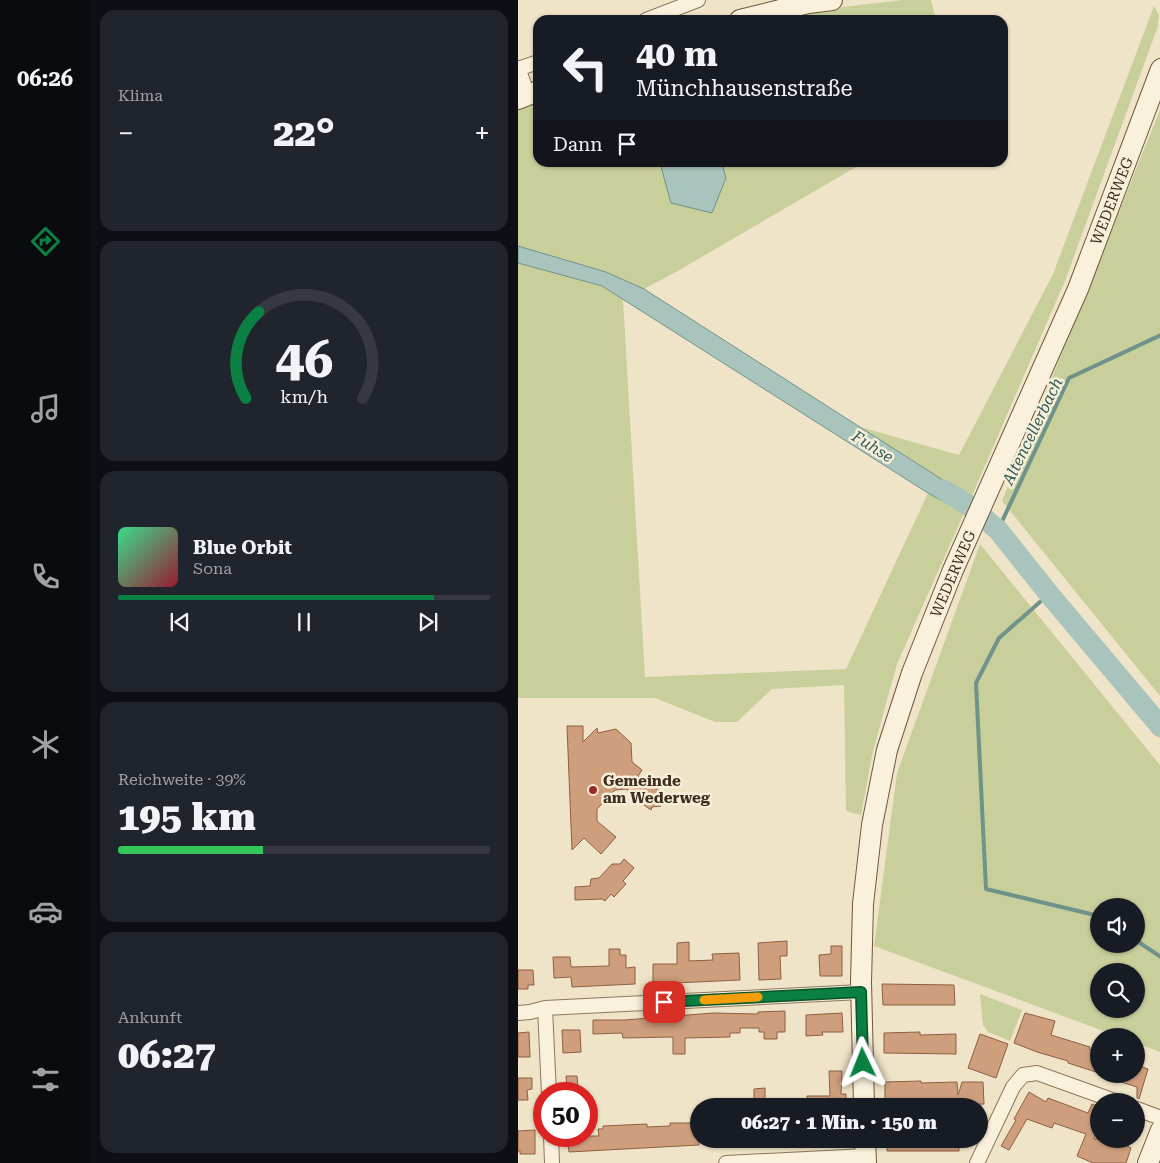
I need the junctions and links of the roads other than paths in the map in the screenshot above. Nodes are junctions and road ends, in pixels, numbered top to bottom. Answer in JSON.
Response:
{"nodes":[{"id":1,"x":698,"y":0,"type":"edge"},
{"id":2,"x":832,"y":0,"type":"edge"},
{"id":3,"x":659,"y":15,"type":"edge"},
{"id":4,"x":760,"y":15,"type":"edge"},
{"id":5,"x":533,"y":64,"type":"edge"},
{"id":6,"x":518,"y":69,"type":"edge"},
{"id":7,"x":1160,"y":69,"type":"edge"},
{"id":8,"x":528,"y":95,"type":"edge"},
{"id":9,"x":861,"y":992,"type":"junction"},
{"id":10,"x":545,"y":1008,"type":"junction"},
{"id":11,"x":518,"y":1013,"type":"edge"},
{"id":12,"x":548,"y":1082,"type":"edge"},
{"id":13,"x":1093,"y":1093,"type":"edge"},
{"id":14,"x":864,"y":1098,"type":"edge"},
{"id":15,"x":1145,"y":1112,"type":"edge"},
{"id":16,"x":1160,"y":1118,"type":"edge"},
{"id":17,"x":1160,"y":1130,"type":"edge"},
{"id":18,"x":551,"y":1147,"type":"edge"},
{"id":19,"x":866,"y":1153,"type":"edge"},
{"id":20,"x":552,"y":1163,"type":"edge"},
{"id":21,"x":726,"y":1163,"type":"edge"},
{"id":22,"x":978,"y":1163,"type":"edge"},
{"id":23,"x":1148,"y":1163,"type":"edge"}],
"edges":[{"from":1,"to":3,"type":"street"},
{"from":2,"to":4,"type":"main road"},
{"from":5,"to":6,"type":"street"},
{"from":6,"to":8,"type":"street"},
{"from":7,"to":9,"type":"main road","name":"WEDERWEG"},
{"from":9,"to":10,"type":"street"},
{"from":9,"to":14,"type":"main road","name":"WEDERWEG"},
{"from":10,"to":11,"type":"street"},
{"from":10,"to":12,"type":"street"},
{"from":13,"to":22,"type":"street"},
{"from":15,"to":16,"type":"street"},
{"from":17,"to":23,"type":"main road"},
{"from":18,"to":20,"type":"street"},
{"from":19,"to":21,"type":"street"}]}
